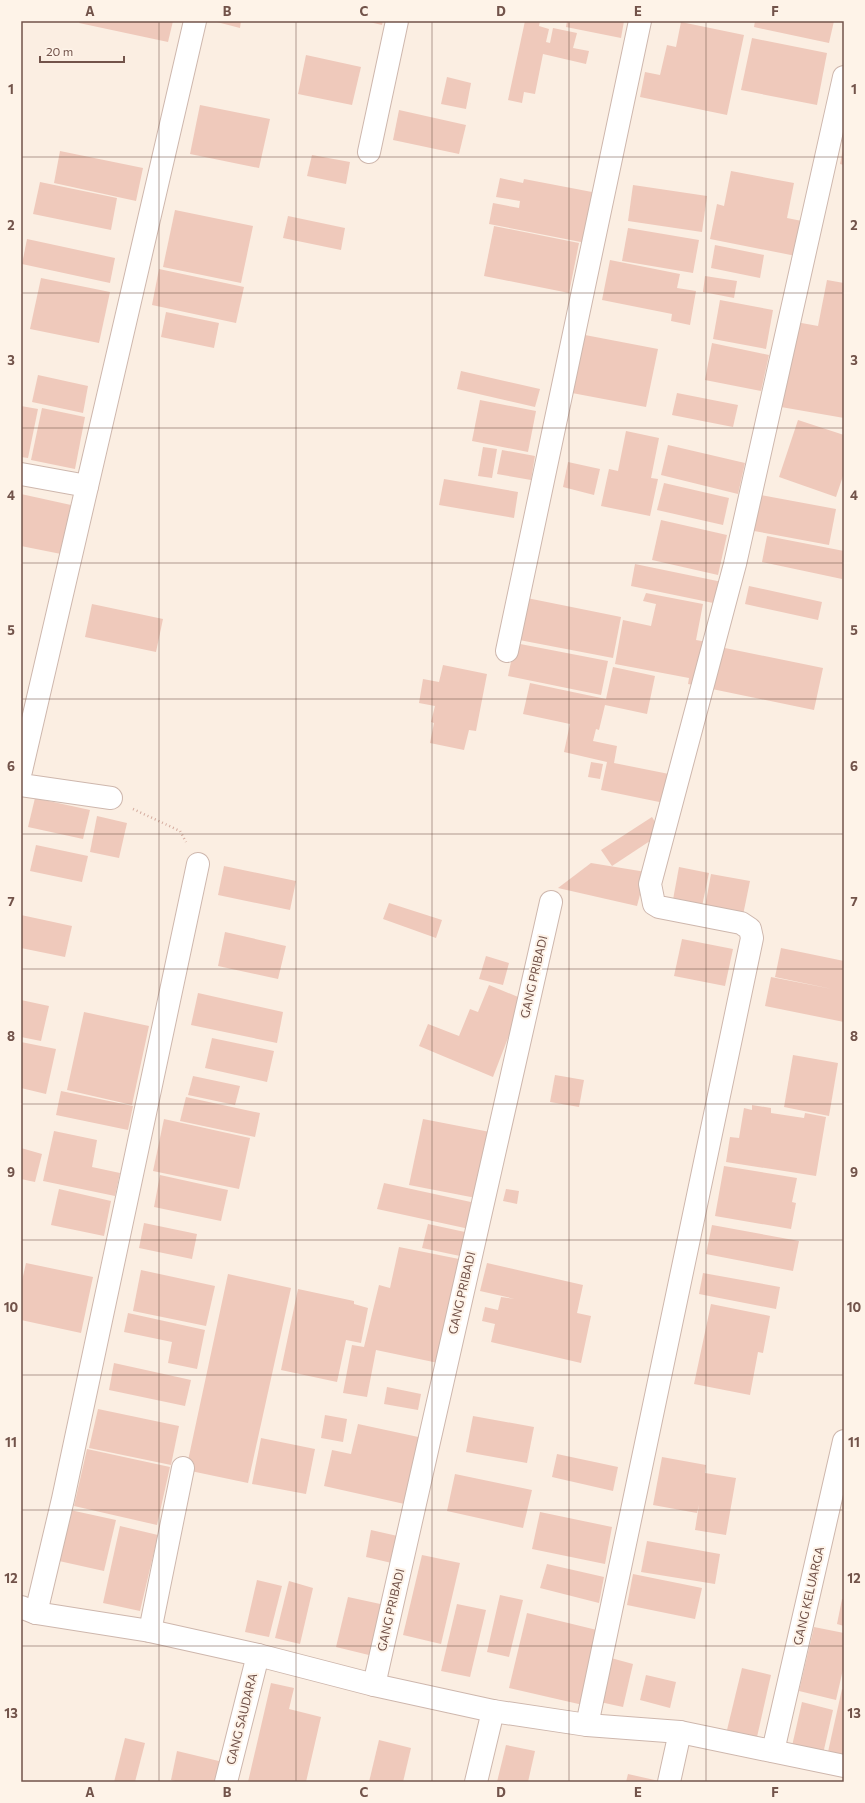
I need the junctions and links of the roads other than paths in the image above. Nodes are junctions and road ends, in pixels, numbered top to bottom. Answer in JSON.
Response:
{"nodes":[{"id":1,"x":195,"y":21,"type":"edge"},
{"id":2,"x":397,"y":21,"type":"edge"},
{"id":3,"x":640,"y":21,"type":"edge"},
{"id":4,"x":844,"y":77,"type":"edge"},
{"id":5,"x":369,"y":152,"type":"dead end"},
{"id":6,"x":21,"y":474,"type":"edge"},
{"id":7,"x":87,"y":486,"type":"junction"},
{"id":8,"x":507,"y":651,"type":"dead end"},
{"id":9,"x":21,"y":771,"type":"edge"},
{"id":10,"x":21,"y":785,"type":"edge"},
{"id":11,"x":110,"y":798,"type":"road end"},
{"id":12,"x":198,"y":864,"type":"road end"},
{"id":13,"x":551,"y":902,"type":"dead end"},
{"id":14,"x":844,"y":1441,"type":"edge"},
{"id":15,"x":183,"y":1468,"type":"dead end"},
{"id":16,"x":28,"y":1610,"type":"edge"},
{"id":17,"x":150,"y":1631,"type":"junction"},
{"id":18,"x":258,"y":1655,"type":"junction"},
{"id":19,"x":374,"y":1685,"type":"junction"},
{"id":20,"x":492,"y":1711,"type":"junction"},
{"id":21,"x":587,"y":1725,"type":"junction"},
{"id":22,"x":680,"y":1732,"type":"junction"},
{"id":23,"x":773,"y":1751,"type":"junction"},
{"id":24,"x":844,"y":1766,"type":"edge"},
{"id":25,"x":226,"y":1782,"type":"edge"},
{"id":26,"x":476,"y":1782,"type":"edge"},
{"id":27,"x":669,"y":1782,"type":"edge"}],
"edges":[{"from":1,"to":7,"type":"street"},
{"from":2,"to":5,"type":"street"},
{"from":3,"to":8,"type":"street"},
{"from":4,"to":21,"type":"street"},
{"from":6,"to":7,"type":"street"},
{"from":7,"to":9,"type":"street"},
{"from":10,"to":11,"type":"street"},
{"from":12,"to":16,"type":"street"},
{"from":13,"to":19,"type":"street","name":"GANG PRIBADI"},
{"from":14,"to":23,"type":"street","name":"GANG KELUARGA"},
{"from":15,"to":17,"type":"street"},
{"from":16,"to":17,"type":"street"},
{"from":17,"to":18,"type":"street"},
{"from":18,"to":19,"type":"street"},
{"from":18,"to":25,"type":"street","name":"GANG SAUDARA"},
{"from":19,"to":20,"type":"street"},
{"from":20,"to":21,"type":"street"},
{"from":20,"to":26,"type":"street"},
{"from":21,"to":22,"type":"street"},
{"from":22,"to":23,"type":"street"},
{"from":22,"to":27,"type":"street"},
{"from":23,"to":24,"type":"street"}]}
